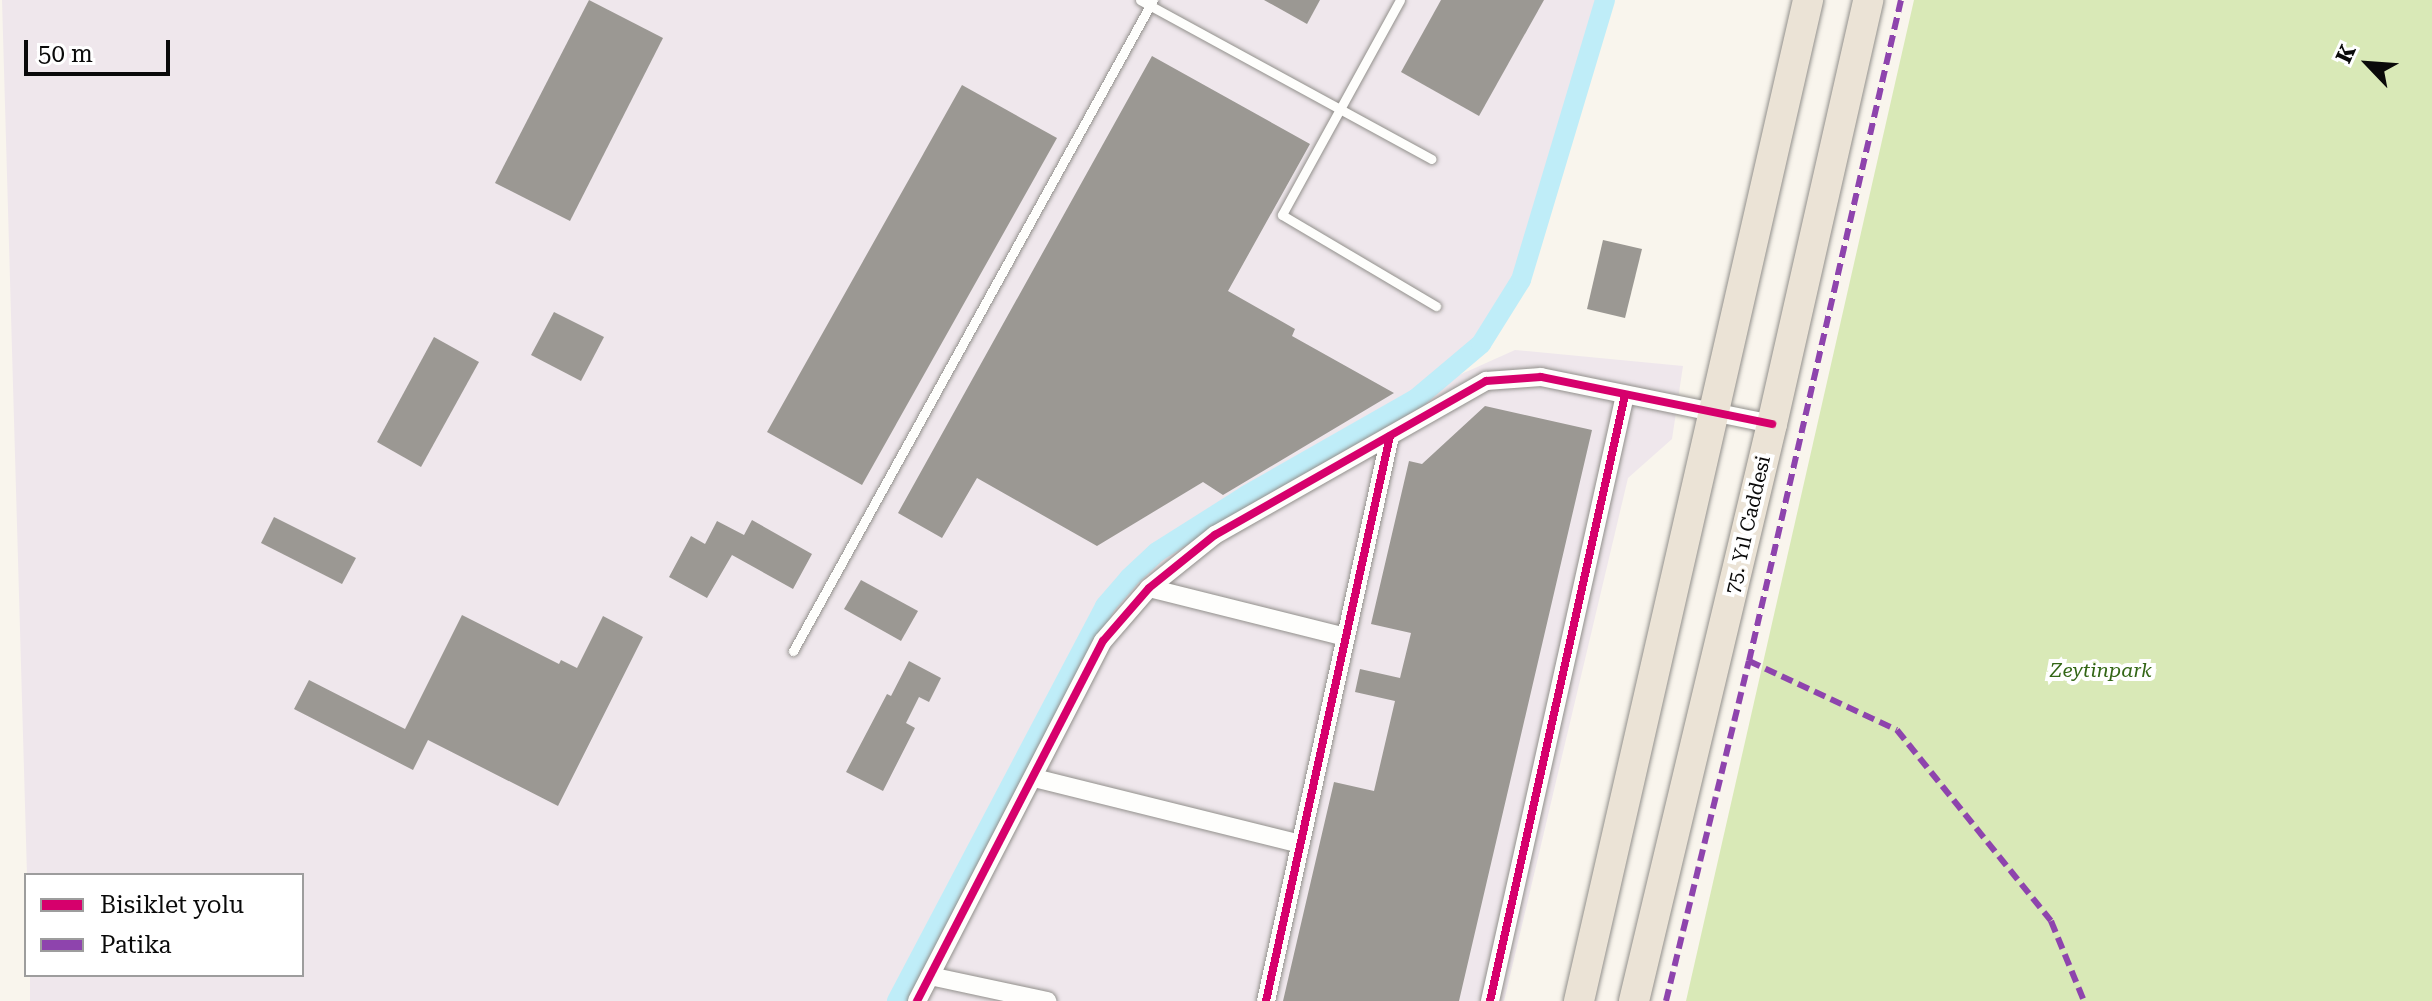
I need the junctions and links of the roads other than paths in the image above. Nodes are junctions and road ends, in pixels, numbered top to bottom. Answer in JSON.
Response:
{"nodes":[{"id":1,"x":1400,"y":0,"type":"edge"},
{"id":2,"x":1808,"y":0,"type":"edge"},
{"id":3,"x":1868,"y":0,"type":"edge"},
{"id":4,"x":1148,"y":2,"type":"edge"},
{"id":5,"x":1340,"y":109,"type":"junction"},
{"id":6,"x":1432,"y":159,"type":"dead end"},
{"id":7,"x":1436,"y":306,"type":"dead end"},
{"id":8,"x":1625,"y":395,"type":"junction"},
{"id":9,"x":1716,"y":412,"type":"junction"},
{"id":10,"x":1772,"y":424,"type":"junction"},
{"id":11,"x":1390,"y":436,"type":"junction"},
{"id":12,"x":1149,"y":588,"type":"junction"},
{"id":13,"x":1345,"y":637,"type":"junction"},
{"id":14,"x":793,"y":651,"type":"dead end"},
{"id":15,"x":1034,"y":778,"type":"junction"},
{"id":16,"x":1300,"y":844,"type":"junction"},
{"id":17,"x":930,"y":976,"type":"junction"},
{"id":18,"x":917,"y":1001,"type":"edge"},
{"id":19,"x":1047,"y":1001,"type":"edge"},
{"id":20,"x":1266,"y":1001,"type":"edge"},
{"id":21,"x":1490,"y":1001,"type":"edge"},
{"id":22,"x":1579,"y":1001,"type":"edge"},
{"id":23,"x":1634,"y":1001,"type":"edge"}],
"edges":[{"from":1,"to":5,"type":"lane"},
{"from":2,"to":9,"type":"main road"},
{"from":3,"to":10,"type":"main road","name":"75. Yıl Caddesi"},
{"from":4,"to":5,"type":"lane"},
{"from":4,"to":14,"type":"lane"},
{"from":5,"to":6,"type":"lane"},
{"from":5,"to":7,"type":"lane"},
{"from":8,"to":9,"type":"street"},
{"from":8,"to":11,"type":"street"},
{"from":8,"to":21,"type":"street"},
{"from":9,"to":10,"type":"street"},
{"from":9,"to":22,"type":"main road"},
{"from":10,"to":23,"type":"main road","name":"75. Yıl Caddesi"},
{"from":11,"to":12,"type":"street"},
{"from":11,"to":13,"type":"street"},
{"from":12,"to":13,"type":"street"},
{"from":12,"to":15,"type":"street"},
{"from":13,"to":16,"type":"street"},
{"from":15,"to":16,"type":"street"},
{"from":15,"to":17,"type":"street"},
{"from":16,"to":20,"type":"street"},
{"from":17,"to":18,"type":"street"},
{"from":17,"to":19,"type":"street"}]}
